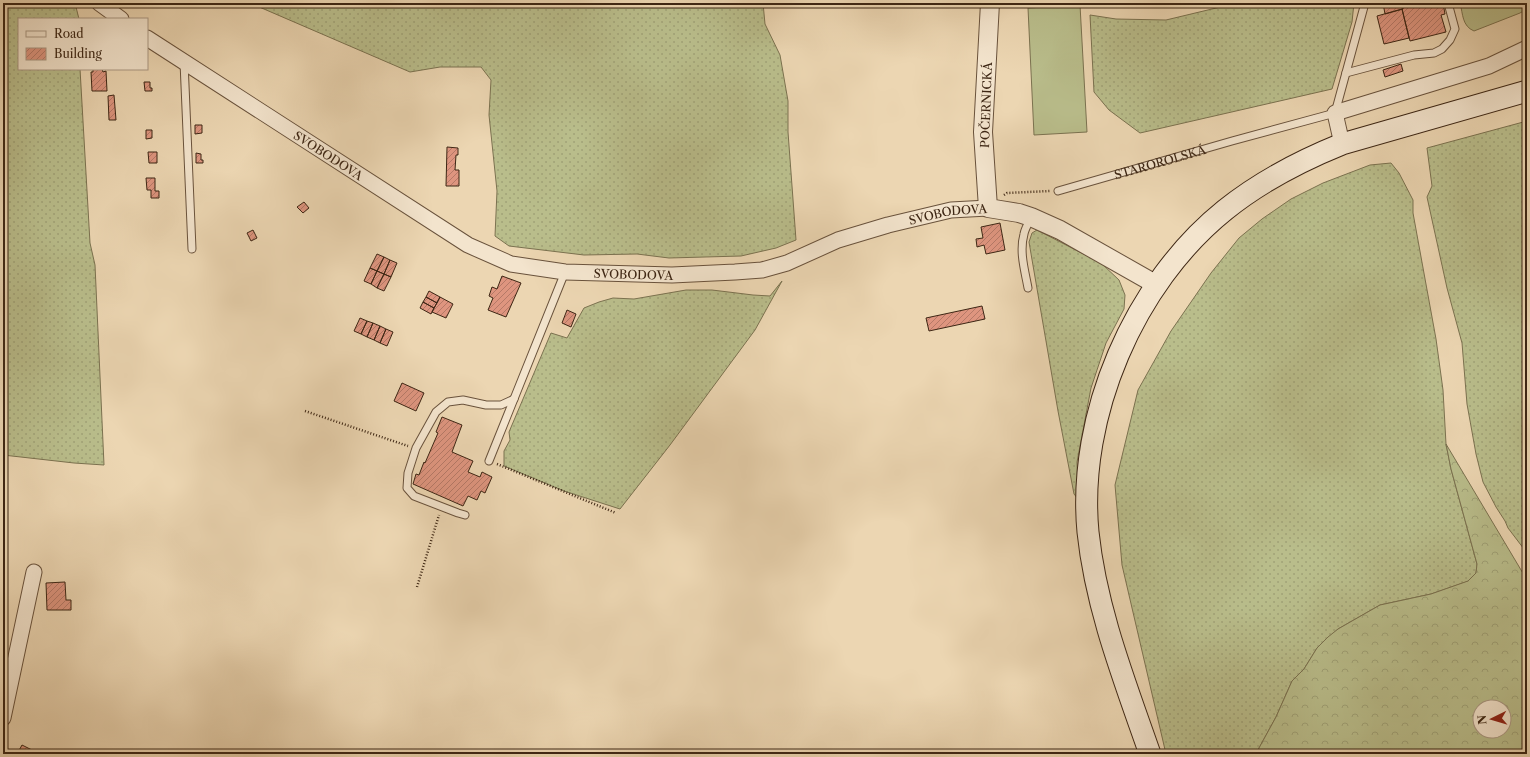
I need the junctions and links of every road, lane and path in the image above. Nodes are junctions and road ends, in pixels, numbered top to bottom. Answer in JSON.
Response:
{"nodes":[{"id":1,"x":99,"y":3,"type":"edge"},
{"id":2,"x":990,"y":3,"type":"edge"},
{"id":3,"x":1365,"y":3,"type":"edge"},
{"id":4,"x":1448,"y":3,"type":"edge"},
{"id":5,"x":120,"y":18,"type":"edge"},
{"id":6,"x":148,"y":39,"type":"edge"},
{"id":7,"x":1527,"y":48,"type":"edge"},
{"id":8,"x":184,"y":62,"type":"junction"},
{"id":9,"x":1346,"y":73,"type":"junction"},
{"id":10,"x":1527,"y":91,"type":"edge"},
{"id":11,"x":1335,"y":113,"type":"junction"},
{"id":12,"x":1342,"y":144,"type":"junction"},
{"id":13,"x":1058,"y":191,"type":"joint"},
{"id":14,"x":988,"y":208,"type":"junction"},
{"id":15,"x":1032,"y":217,"type":"junction"},
{"id":16,"x":192,"y":249,"type":"dead end"},
{"id":17,"x":565,"y":272,"type":"junction"},
{"id":18,"x":1156,"y":284,"type":"junction"},
{"id":19,"x":1028,"y":288,"type":"dead end"},
{"id":20,"x":514,"y":399,"type":"junction"},
{"id":21,"x":305,"y":411,"type":"dead end"},
{"id":22,"x":416,"y":448,"type":"junction"},
{"id":23,"x":489,"y":461,"type":"joint"},
{"id":24,"x":441,"y":507,"type":"junction"},
{"id":25,"x":616,"y":513,"type":"dead end"},
{"id":26,"x":465,"y":515,"type":"dead end"},
{"id":27,"x":34,"y":572,"type":"dead end"},
{"id":28,"x":418,"y":587,"type":"dead end"},
{"id":29,"x":3,"y":718,"type":"edge"},
{"id":30,"x":1150,"y":754,"type":"edge"}],
"edges":[{"from":1,"to":5,"type":"street"},
{"from":2,"to":14,"type":"street","name":"POČERNICKÁ"},
{"from":3,"to":9,"type":"lane"},
{"from":4,"to":9,"type":"lane"},
{"from":6,"to":8,"type":"street","name":"SVOBODOVA"},
{"from":7,"to":11,"type":"street","name":"STAROROLSKÁ"},
{"from":8,"to":16,"type":"lane"},
{"from":8,"to":17,"type":"street","name":"SVOBODOVA"},
{"from":9,"to":11,"type":"lane"},
{"from":10,"to":12,"type":"main road"},
{"from":11,"to":12,"type":"street"},
{"from":11,"to":13,"type":"lane","name":"STAROROLSKÁ"},
{"from":12,"to":18,"type":"main road"},
{"from":13,"to":14,"type":"path"},
{"from":14,"to":15,"type":"street","name":"SVOBODOVA"},
{"from":14,"to":17,"type":"street","name":"SVOBODOVA"},
{"from":15,"to":18,"type":"street","name":"SVOBODOVA"},
{"from":15,"to":19,"type":"lane"},
{"from":17,"to":20,"type":"lane"},
{"from":18,"to":30,"type":"main road"},
{"from":20,"to":22,"type":"lane"},
{"from":20,"to":23,"type":"lane"},
{"from":21,"to":22,"type":"path"},
{"from":22,"to":24,"type":"lane"},
{"from":23,"to":25,"type":"path"},
{"from":24,"to":26,"type":"lane"},
{"from":24,"to":28,"type":"path"},
{"from":27,"to":29,"type":"street"}]}
